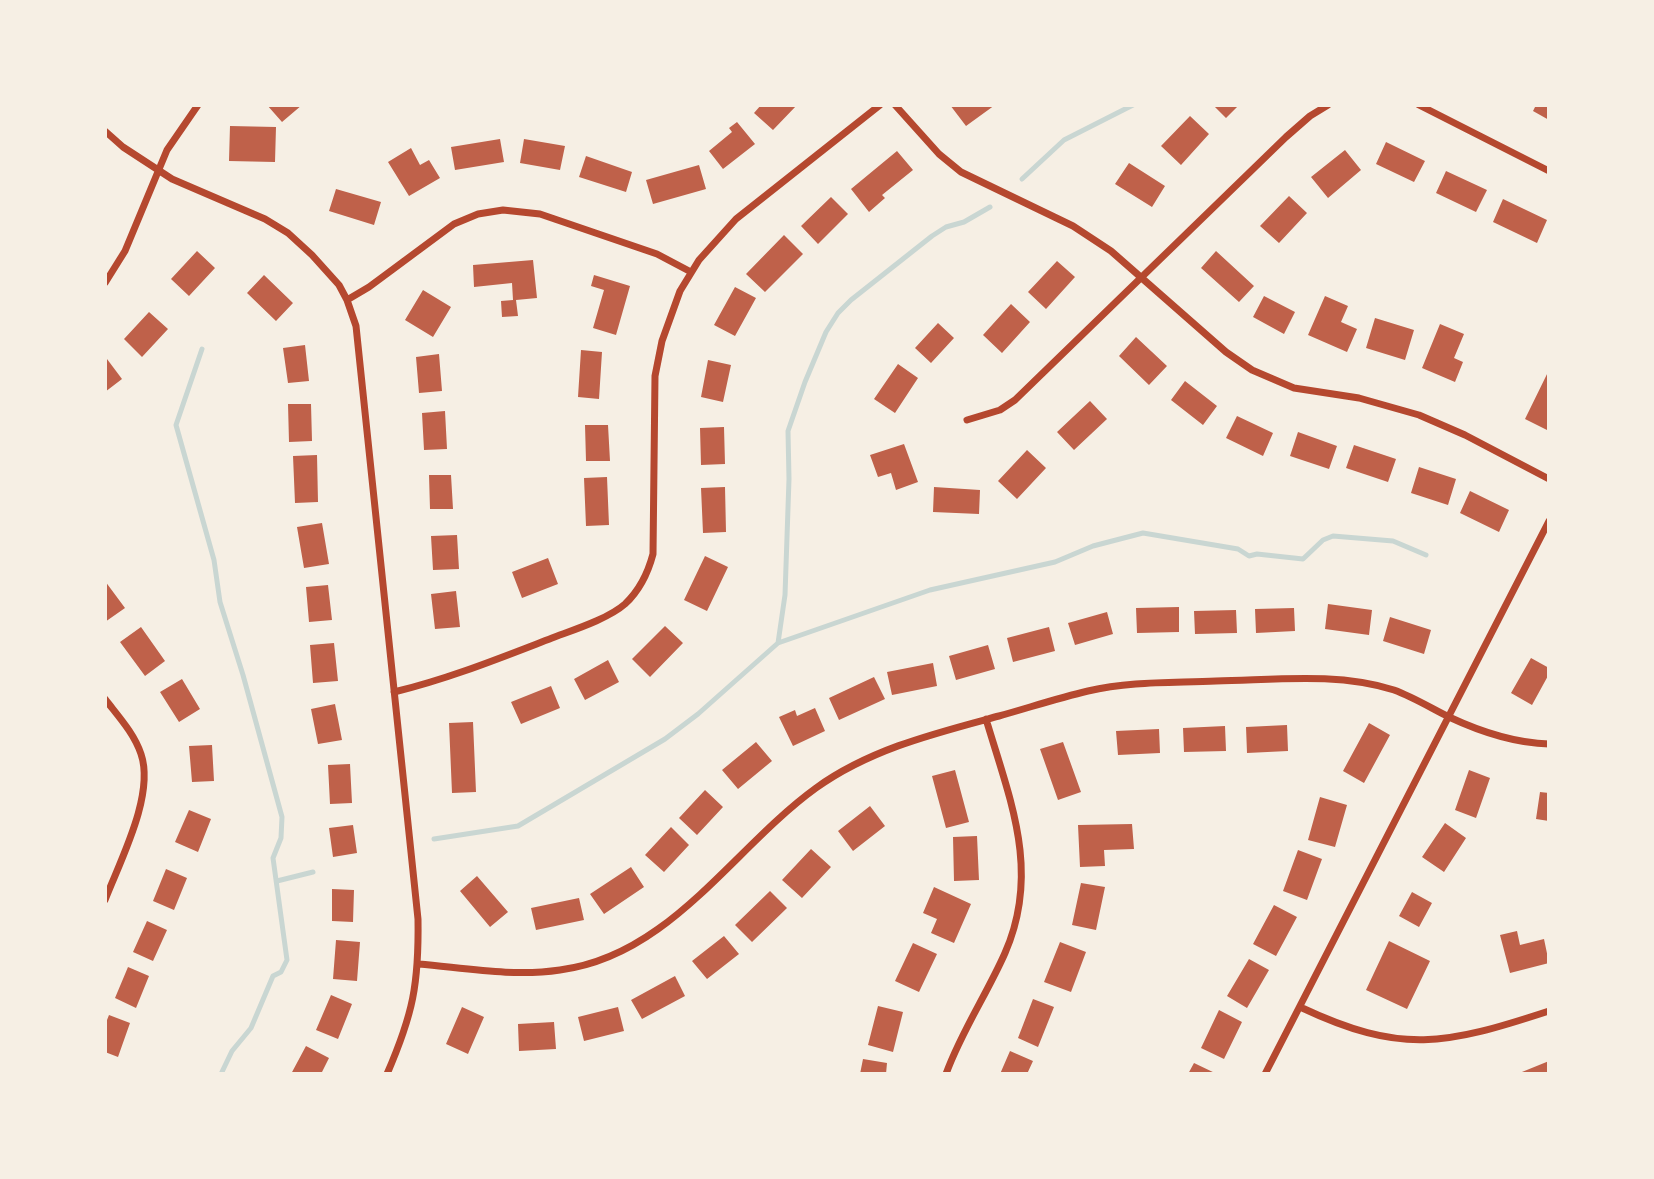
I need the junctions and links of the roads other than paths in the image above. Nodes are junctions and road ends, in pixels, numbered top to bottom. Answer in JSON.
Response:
{"nodes":[{"id":1,"x":198,"y":105,"type":"edge"},
{"id":2,"x":880,"y":105,"type":"edge"},
{"id":3,"x":895,"y":105,"type":"edge"},
{"id":4,"x":1328,"y":105,"type":"edge"},
{"id":5,"x":1419,"y":105,"type":"edge"},
{"id":6,"x":105,"y":131,"type":"edge"},
{"id":7,"x":158,"y":170,"type":"junction"},
{"id":8,"x":1549,"y":171,"type":"edge"},
{"id":9,"x":691,"y":272,"type":"junction"},
{"id":10,"x":1141,"y":278,"type":"junction"},
{"id":11,"x":105,"y":283,"type":"edge"},
{"id":12,"x":347,"y":300,"type":"junction"},
{"id":13,"x":967,"y":420,"type":"dead end"},
{"id":14,"x":1549,"y":478,"type":"edge"},
{"id":15,"x":1549,"y":521,"type":"edge"},
{"id":16,"x":394,"y":692,"type":"junction"},
{"id":17,"x":105,"y":699,"type":"edge"},
{"id":18,"x":1449,"y":716,"type":"junction"},
{"id":19,"x":986,"y":719,"type":"junction"},
{"id":20,"x":1549,"y":744,"type":"edge"},
{"id":21,"x":105,"y":900,"type":"edge"},
{"id":22,"x":419,"y":964,"type":"junction"},
{"id":23,"x":1300,"y":1007,"type":"junction"},
{"id":24,"x":1549,"y":1011,"type":"edge"},
{"id":25,"x":387,"y":1074,"type":"edge"},
{"id":26,"x":946,"y":1074,"type":"edge"},
{"id":27,"x":1265,"y":1074,"type":"edge"}],
"edges":[{"from":1,"to":7,"type":"street"},
{"from":2,"to":9,"type":"street"},
{"from":3,"to":10,"type":"street"},
{"from":4,"to":10,"type":"street"},
{"from":5,"to":8,"type":"street"},
{"from":6,"to":7,"type":"street"},
{"from":7,"to":11,"type":"street"},
{"from":7,"to":12,"type":"street"},
{"from":9,"to":12,"type":"street"},
{"from":9,"to":16,"type":"street"},
{"from":10,"to":13,"type":"street"},
{"from":10,"to":14,"type":"street"},
{"from":12,"to":16,"type":"street"},
{"from":15,"to":18,"type":"street"},
{"from":16,"to":22,"type":"street"},
{"from":17,"to":21,"type":"street"},
{"from":18,"to":19,"type":"street"},
{"from":18,"to":20,"type":"street"},
{"from":18,"to":23,"type":"street"},
{"from":19,"to":22,"type":"street"},
{"from":19,"to":26,"type":"street"},
{"from":22,"to":25,"type":"street"},
{"from":23,"to":24,"type":"street"},
{"from":23,"to":27,"type":"street"}]}
